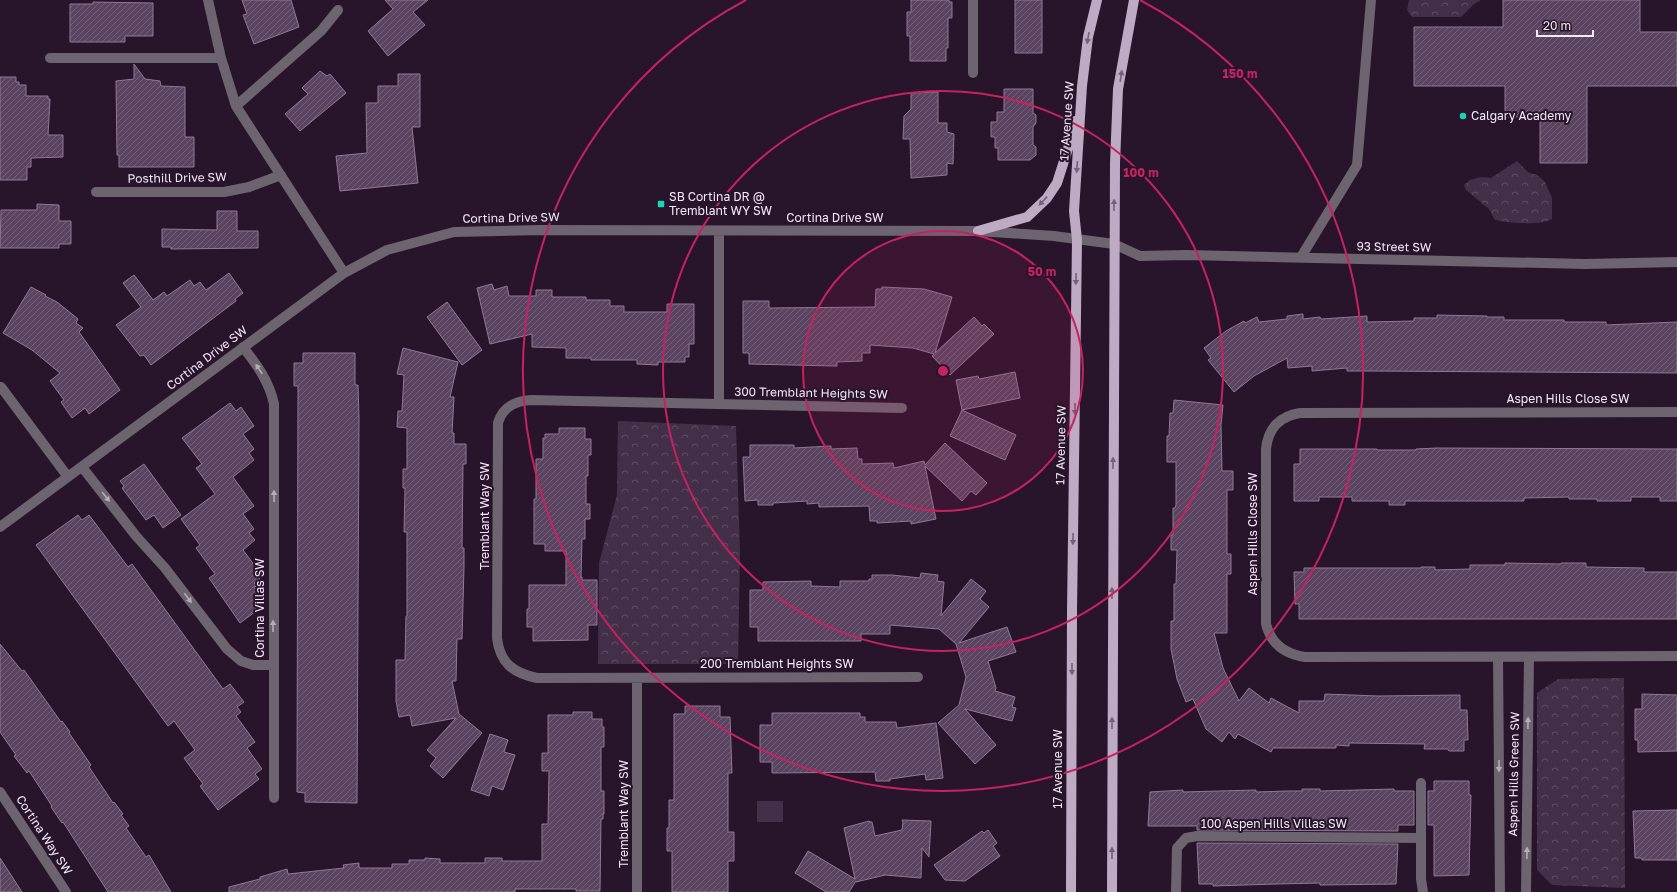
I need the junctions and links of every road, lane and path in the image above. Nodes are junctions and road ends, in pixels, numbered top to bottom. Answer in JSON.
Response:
{"nodes":[{"id":1,"x":208,"y":0,"type":"edge"},
{"id":2,"x":973,"y":0,"type":"edge"},
{"id":3,"x":1097,"y":0,"type":"edge"},
{"id":4,"x":1134,"y":0,"type":"edge"},
{"id":5,"x":1371,"y":0,"type":"edge"},
{"id":6,"x":338,"y":10,"type":"dead end"},
{"id":7,"x":50,"y":58,"type":"dead end"},
{"id":8,"x":221,"y":58,"type":"junction"},
{"id":9,"x":973,"y":73,"type":"dead end"},
{"id":10,"x":1082,"y":86,"type":"junction"},
{"id":11,"x":236,"y":106,"type":"junction"},
{"id":12,"x":281,"y":175,"type":"junction"},
{"id":13,"x":96,"y":192,"type":"dead end"},
{"id":14,"x":719,"y":231,"type":"junction"},
{"id":15,"x":978,"y":231,"type":"junction"},
{"id":16,"x":1077,"y":240,"type":"junction"},
{"id":17,"x":1114,"y":244,"type":"junction"},
{"id":18,"x":1301,"y":257,"type":"junction"},
{"id":19,"x":1677,"y":262,"type":"edge"},
{"id":20,"x":344,"y":273,"type":"junction"},
{"id":21,"x":243,"y":347,"type":"junction"},
{"id":22,"x":1,"y":387,"type":"dead end"},
{"id":23,"x":719,"y":404,"type":"junction"},
{"id":24,"x":902,"y":408,"type":"dead end"},
{"id":25,"x":1677,"y":412,"type":"edge"},
{"id":26,"x":82,"y":467,"type":"junction"},
{"id":27,"x":68,"y":477,"type":"junction"},
{"id":28,"x":0,"y":527,"type":"edge"},
{"id":29,"x":1528,"y":656,"type":"junction"},
{"id":30,"x":1677,"y":656,"type":"edge"},
{"id":31,"x":1498,"y":657,"type":"junction"},
{"id":32,"x":273,"y":665,"type":"junction"},
{"id":33,"x":918,"y":676,"type":"dead end"},
{"id":34,"x":637,"y":678,"type":"junction"},
{"id":35,"x":1421,"y":784,"type":"dead end"},
{"id":36,"x":0,"y":792,"type":"edge"},
{"id":37,"x":274,"y":798,"type":"dead end"},
{"id":38,"x":1420,"y":838,"type":"junction"},
{"id":39,"x":66,"y":892,"type":"edge"},
{"id":40,"x":637,"y":892,"type":"edge"},
{"id":41,"x":1071,"y":892,"type":"edge"},
{"id":42,"x":1112,"y":892,"type":"edge"},
{"id":43,"x":1176,"y":892,"type":"edge"},
{"id":44,"x":1423,"y":892,"type":"edge"},
{"id":45,"x":1500,"y":892,"type":"edge"},
{"id":46,"x":1526,"y":892,"type":"edge"}],
"edges":[{"from":1,"to":8,"type":"street"},
{"from":2,"to":9,"type":"street"},
{"from":3,"to":10,"type":"main road","name":"17 Avenue SW","one_way":true},
{"from":17,"to":4,"type":"main road","one_way":true},
{"from":5,"to":18,"type":"street"},
{"from":6,"to":11,"type":"street"},
{"from":7,"to":8,"type":"street"},
{"from":8,"to":11,"type":"street"},
{"from":10,"to":15,"type":"main road","one_way":true},
{"from":10,"to":16,"type":"main road","name":"17 Avenue SW","one_way":true},
{"from":11,"to":12,"type":"street"},
{"from":12,"to":13,"type":"street","name":"Posthill Drive SW"},
{"from":12,"to":20,"type":"street"},
{"from":14,"to":15,"type":"street","name":"Cortina Drive SW"},
{"from":14,"to":20,"type":"street","name":"Cortina Drive SW"},
{"from":14,"to":23,"type":"street"},
{"from":15,"to":16,"type":"street","name":"Cortina Drive SW"},
{"from":16,"to":17,"type":"street","name":"Cortina Drive SW"},
{"from":16,"to":41,"type":"main road","name":"17 Avenue SW","one_way":true},
{"from":17,"to":18,"type":"street","name":"93 Street SW"},
{"from":42,"to":17,"type":"main road","one_way":true},
{"from":18,"to":19,"type":"street","name":"93 Street SW"},
{"from":20,"to":21,"type":"street","name":"Cortina Drive SW"},
{"from":21,"to":26,"type":"street","name":"Cortina Drive SW"},
{"from":32,"to":21,"type":"street","name":"Cortina Villas SW","one_way":true},
{"from":22,"to":27,"type":"street"},
{"from":23,"to":24,"type":"street","name":"300 Tremblant Heights SW"},
{"from":23,"to":34,"type":"street","name":"Tremblant Way SW"},
{"from":25,"to":31,"type":"street","name":"Aspen Hills Close SW"},
{"from":26,"to":27,"type":"street","name":"Cortina Drive SW"},
{"from":26,"to":32,"type":"street","name":"Cortina Villas SW","one_way":true},
{"from":27,"to":28,"type":"street","name":"Cortina Drive SW"},
{"from":29,"to":30,"type":"street","name":"Aspen Hills Close SW"},
{"from":29,"to":31,"type":"street","name":"Aspen Hills Close SW"},
{"from":46,"to":29,"type":"street","name":"Aspen Hills Green SW","one_way":true},
{"from":31,"to":45,"type":"street","name":"Aspen Hills Green SW","one_way":true},
{"from":32,"to":37,"type":"street"},
{"from":33,"to":34,"type":"street","name":"200 Tremblant Heights SW"},
{"from":34,"to":40,"type":"street","name":"Tremblant Way SW"},
{"from":35,"to":38,"type":"street"},
{"from":36,"to":39,"type":"street","name":"Cortina Way SW"},
{"from":38,"to":43,"type":"street","name":"100 Aspen Hills Villas SW"},
{"from":38,"to":44,"type":"street"}]}
